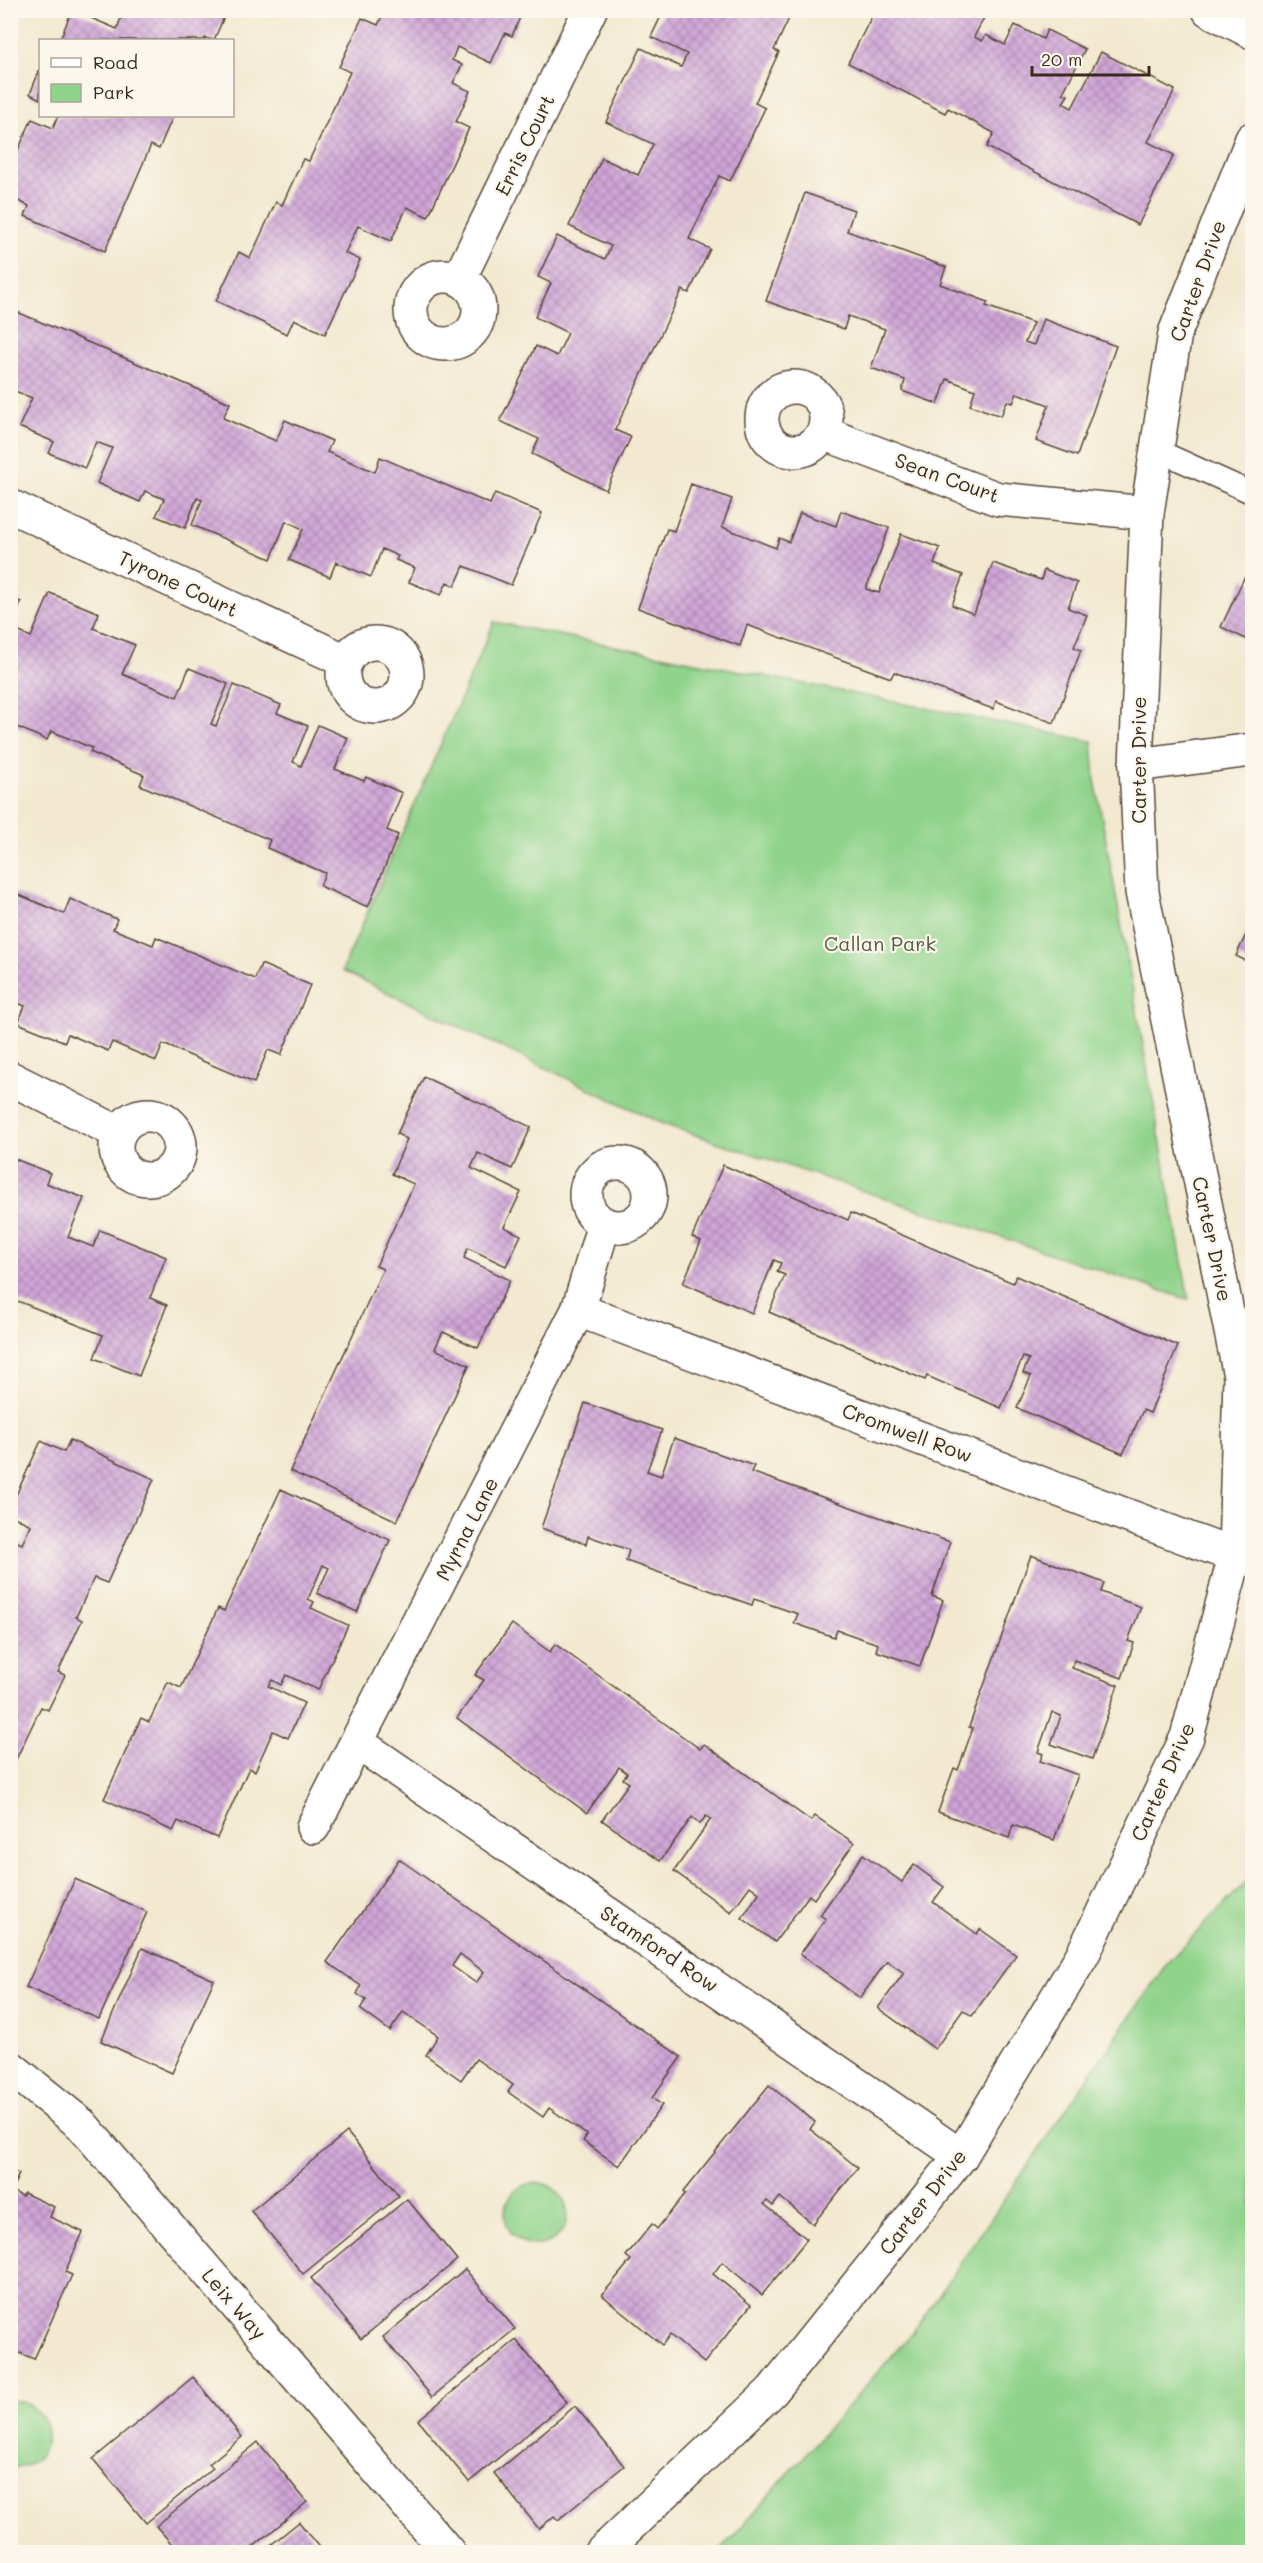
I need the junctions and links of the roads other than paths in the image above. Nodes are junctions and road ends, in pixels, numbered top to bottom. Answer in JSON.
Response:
{"nodes":[{"id":1,"x":590,"y":10,"type":"edge"},
{"id":2,"x":1209,"y":10,"type":"edge"},
{"id":3,"x":1252,"y":32,"type":"edge"},
{"id":4,"x":1252,"y":139,"type":"edge"},
{"id":5,"x":459,"y":279,"type":"dead end"},
{"id":6,"x":823,"y":433,"type":"dead end"},
{"id":7,"x":1157,"y":450,"type":"junction"},
{"id":8,"x":1252,"y":493,"type":"edge"},
{"id":9,"x":10,"y":506,"type":"edge"},
{"id":10,"x":1147,"y":513,"type":"junction"},
{"id":11,"x":346,"y":661,"type":"dead end"},
{"id":12,"x":1252,"y":750,"type":"edge"},
{"id":13,"x":1136,"y":765,"type":"junction"},
{"id":14,"x":10,"y":1078,"type":"edge"},
{"id":15,"x":119,"y":1133,"type":"dead end"},
{"id":16,"x":604,"y":1224,"type":"dead end"},
{"id":17,"x":578,"y":1310,"type":"junction"},
{"id":18,"x":1235,"y":1556,"type":"junction"},
{"id":19,"x":358,"y":1743,"type":"junction"},
{"id":20,"x":313,"y":1827,"type":"dead end"},
{"id":21,"x":10,"y":2067,"type":"edge"},
{"id":22,"x":961,"y":2156,"type":"junction"},
{"id":23,"x":448,"y":2553,"type":"edge"},
{"id":24,"x":602,"y":2553,"type":"edge"}],
"edges":[{"from":1,"to":5,"type":"street","name":"Erris Court"},
{"from":2,"to":3,"type":"street"},
{"from":4,"to":7,"type":"street","name":"Carter Drive"},
{"from":6,"to":10,"type":"street","name":"Sean Court"},
{"from":7,"to":8,"type":"lane"},
{"from":7,"to":10,"type":"street","name":"Carter Drive"},
{"from":9,"to":11,"type":"street","name":"Tyrone Court"},
{"from":10,"to":13,"type":"street","name":"Carter Drive"},
{"from":12,"to":13,"type":"street"},
{"from":13,"to":18,"type":"street","name":"Carter Drive"},
{"from":14,"to":15,"type":"street"},
{"from":16,"to":17,"type":"street","name":"Myrna Lane"},
{"from":17,"to":18,"type":"street","name":"Cromwell Row"},
{"from":17,"to":19,"type":"street","name":"Myrna Lane"},
{"from":18,"to":22,"type":"street","name":"Carter Drive"},
{"from":19,"to":20,"type":"street","name":"Myrna Lane"},
{"from":19,"to":22,"type":"street","name":"Stamford Row"},
{"from":21,"to":23,"type":"street","name":"Leix Way"},
{"from":22,"to":24,"type":"street","name":"Carter Drive"}]}
